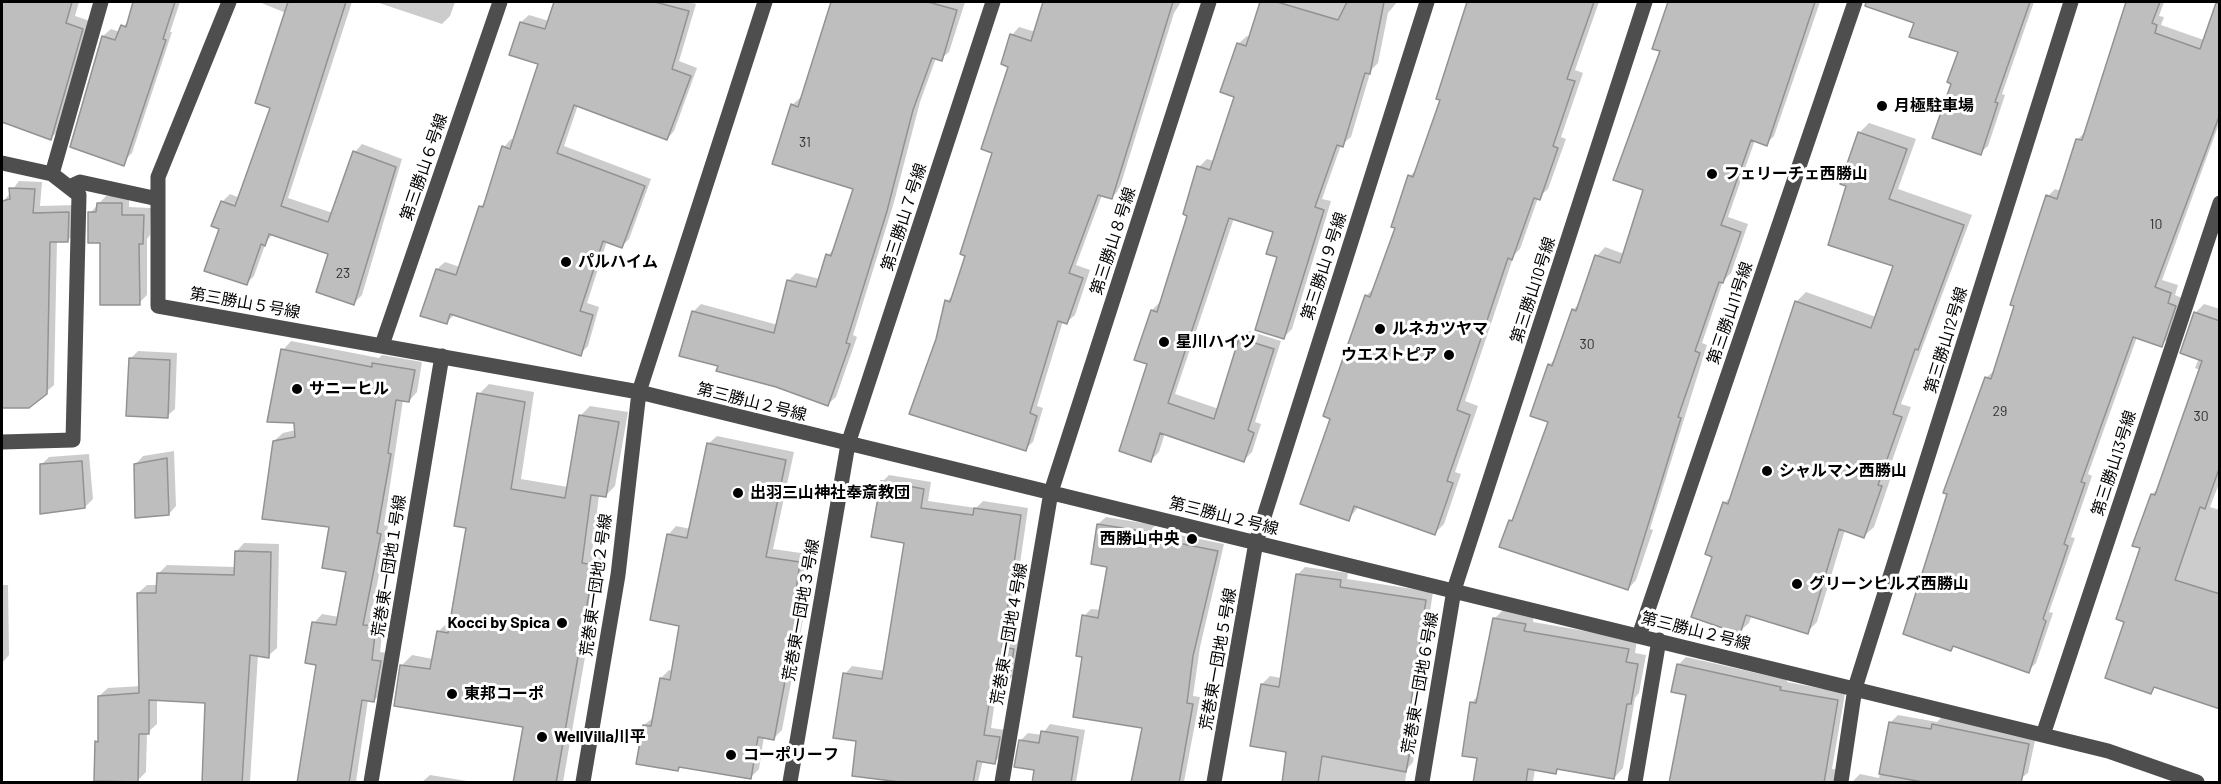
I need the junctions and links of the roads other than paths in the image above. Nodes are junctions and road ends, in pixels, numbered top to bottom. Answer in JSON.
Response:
{"nodes":[{"id":1,"x":101,"y":2,"type":"edge"},
{"id":2,"x":229,"y":2,"type":"edge"},
{"id":3,"x":500,"y":2,"type":"edge"},
{"id":4,"x":765,"y":2,"type":"edge"},
{"id":5,"x":993,"y":2,"type":"edge"},
{"id":6,"x":1209,"y":2,"type":"edge"},
{"id":7,"x":1427,"y":2,"type":"edge"},
{"id":8,"x":1646,"y":2,"type":"edge"},
{"id":9,"x":1855,"y":2,"type":"edge"},
{"id":10,"x":2071,"y":2,"type":"edge"},
{"id":11,"x":2,"y":164,"type":"edge"},
{"id":12,"x":52,"y":174,"type":"junction"},
{"id":13,"x":69,"y":187,"type":"junction"},
{"id":14,"x":158,"y":199,"type":"junction"},
{"id":15,"x":2220,"y":203,"type":"edge"},
{"id":16,"x":382,"y":345,"type":"junction"},
{"id":17,"x":442,"y":356,"type":"junction"},
{"id":18,"x":639,"y":392,"type":"junction"},
{"id":19,"x":2,"y":442,"type":"edge"},
{"id":20,"x":848,"y":444,"type":"junction"},
{"id":21,"x":1052,"y":492,"type":"junction"},
{"id":22,"x":1256,"y":542,"type":"junction"},
{"id":23,"x":1454,"y":590,"type":"junction"},
{"id":24,"x":1639,"y":636,"type":"junction"},
{"id":25,"x":1659,"y":640,"type":"junction"},
{"id":26,"x":1855,"y":688,"type":"junction"},
{"id":27,"x":2043,"y":735,"type":"junction"},
{"id":28,"x":371,"y":783,"type":"edge"},
{"id":29,"x":583,"y":783,"type":"edge"},
{"id":30,"x":790,"y":783,"type":"edge"},
{"id":31,"x":1002,"y":783,"type":"edge"},
{"id":32,"x":1214,"y":783,"type":"edge"},
{"id":33,"x":1422,"y":783,"type":"edge"},
{"id":34,"x":1635,"y":783,"type":"edge"},
{"id":35,"x":1841,"y":783,"type":"edge"},
{"id":36,"x":2197,"y":783,"type":"edge"}],
"edges":[{"from":1,"to":12,"type":"street"},
{"from":2,"to":14,"type":"street","name":"第三勝山５号線"},
{"from":3,"to":16,"type":"street","name":"第三勝山６号線"},
{"from":4,"to":18,"type":"street"},
{"from":5,"to":20,"type":"street","name":"第三勝山７号線"},
{"from":6,"to":21,"type":"street","name":"第三勝山８号線"},
{"from":7,"to":22,"type":"street","name":"第三勝山９号線"},
{"from":8,"to":23,"type":"street","name":"第三勝山10号線"},
{"from":9,"to":24,"type":"street","name":"第三勝山11号線"},
{"from":10,"to":26,"type":"street","name":"第三勝山12号線"},
{"from":11,"to":12,"type":"street"},
{"from":12,"to":13,"type":"street"},
{"from":13,"to":14,"type":"street"},
{"from":13,"to":19,"type":"street"},
{"from":14,"to":16,"type":"street","name":"第三勝山５号線"},
{"from":15,"to":27,"type":"street","name":"第三勝山13号線"},
{"from":16,"to":17,"type":"street","name":"第三勝山５号線"},
{"from":17,"to":18,"type":"street","name":"第三勝山５号線"},
{"from":17,"to":28,"type":"street","name":"荒巻東一団地１号線"},
{"from":18,"to":20,"type":"street","name":"第三勝山２号線"},
{"from":18,"to":29,"type":"street","name":"荒巻東一団地２号線"},
{"from":20,"to":21,"type":"street","name":"第三勝山２号線"},
{"from":20,"to":30,"type":"street","name":"荒巻東一団地３号線"},
{"from":21,"to":22,"type":"street","name":"第三勝山２号線"},
{"from":21,"to":31,"type":"street","name":"荒巻東一団地４号線"},
{"from":22,"to":23,"type":"street","name":"第三勝山２号線"},
{"from":22,"to":32,"type":"street","name":"荒巻東一団地５号線"},
{"from":23,"to":24,"type":"street","name":"第三勝山２号線"},
{"from":23,"to":33,"type":"street","name":"荒巻東一団地６号線"},
{"from":24,"to":25,"type":"street","name":"第三勝山２号線"},
{"from":25,"to":26,"type":"street","name":"第三勝山２号線"},
{"from":25,"to":34,"type":"street"},
{"from":26,"to":27,"type":"street","name":"第三勝山２号線"},
{"from":26,"to":35,"type":"street","name":"第三勝山12号線"},
{"from":27,"to":36,"type":"street","name":"第三勝山２号線"}]}
